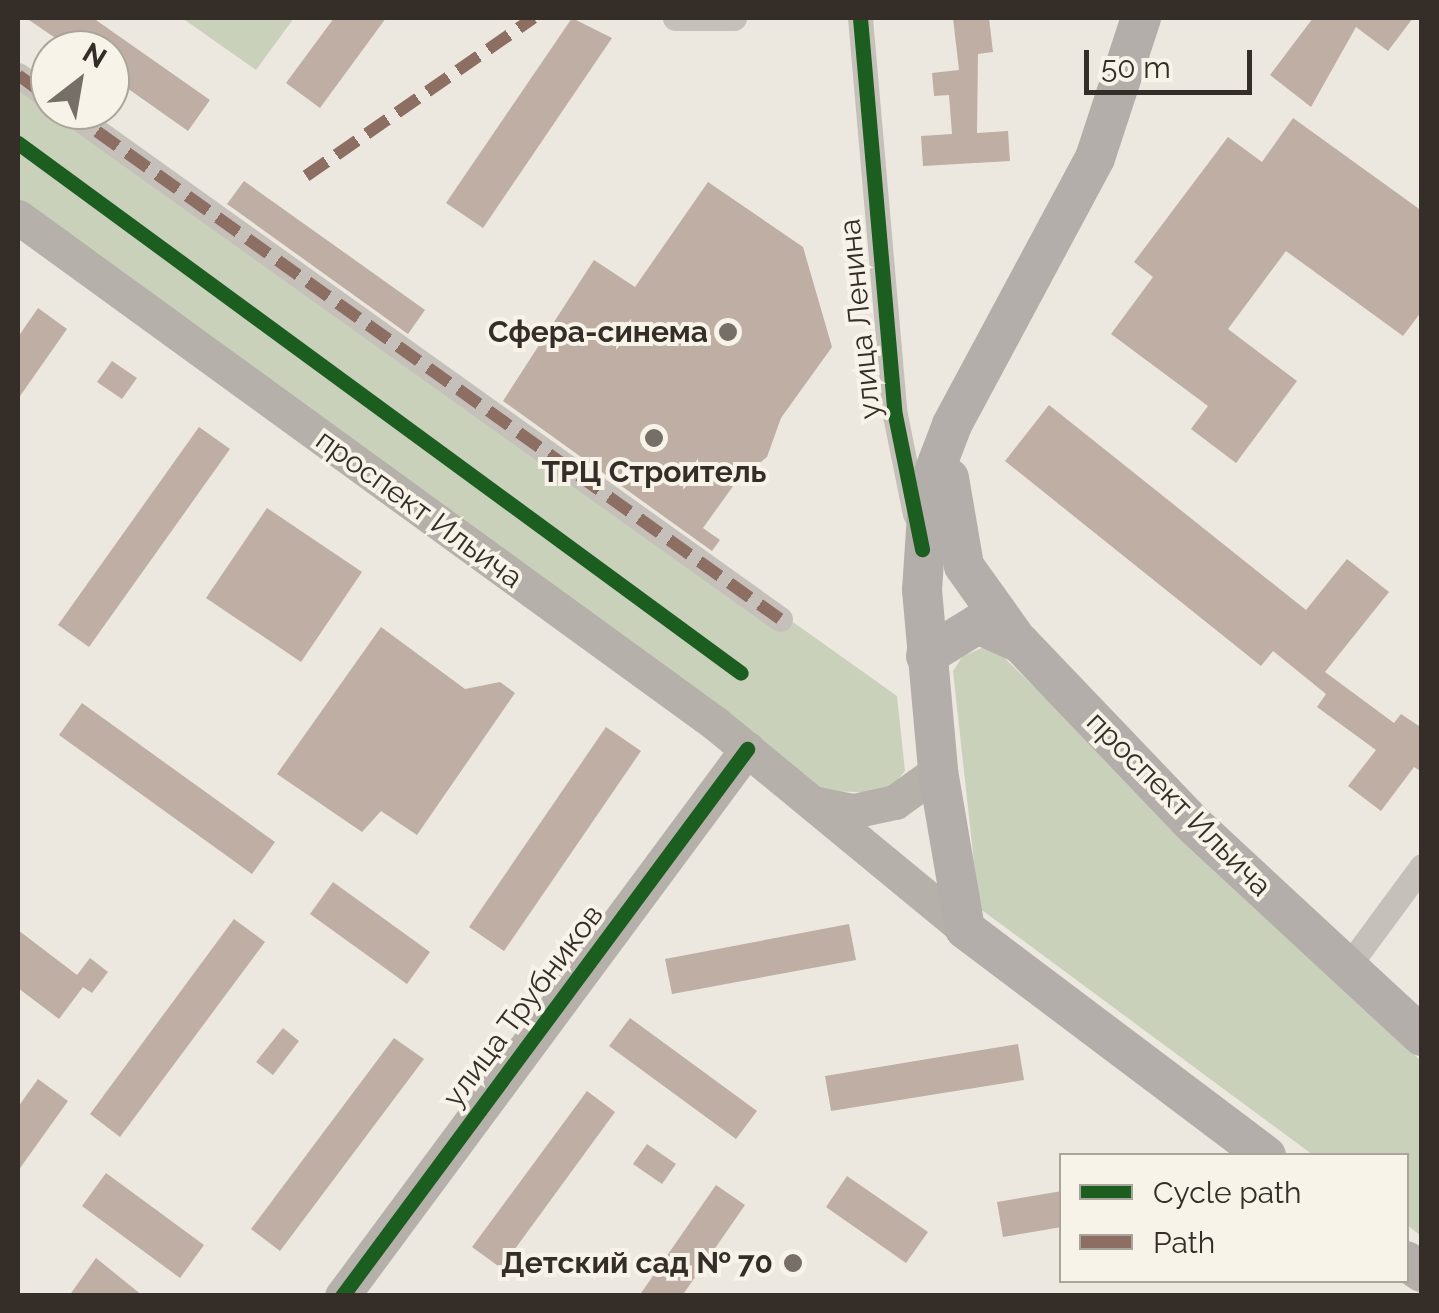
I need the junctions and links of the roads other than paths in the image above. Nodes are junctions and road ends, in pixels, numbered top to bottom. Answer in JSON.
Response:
{"nodes":[{"id":1,"x":675,"y":18,"type":"edge"},
{"id":2,"x":734,"y":18,"type":"edge"},
{"id":3,"x":860,"y":18,"type":"edge"},
{"id":4,"x":1141,"y":18,"type":"edge"},
{"id":5,"x":95,"y":130,"type":"edge"},
{"id":6,"x":18,"y":217,"type":"edge"},
{"id":7,"x":948,"y":434,"type":"junction"},
{"id":8,"x":922,"y":549,"type":"junction"},
{"id":9,"x":780,"y":619,"type":"dead end"},
{"id":10,"x":1020,"y":642,"type":"junction"},
{"id":11,"x":926,"y":656,"type":"junction"},
{"id":12,"x":746,"y":748,"type":"junction"},
{"id":13,"x":938,"y":770,"type":"junction"},
{"id":14,"x":817,"y":804,"type":"junction"},
{"id":15,"x":1422,"y":866,"type":"edge"},
{"id":16,"x":965,"y":929,"type":"junction"},
{"id":17,"x":1349,"y":966,"type":"junction"},
{"id":18,"x":1422,"y":1036,"type":"edge"},
{"id":19,"x":1262,"y":1153,"type":"edge"},
{"id":20,"x":342,"y":1296,"type":"edge"}],
"edges":[{"from":1,"to":2,"type":"street"},
{"from":3,"to":8,"type":"street","name":"улица Ленина"},
{"from":4,"to":7,"type":"main road","name":"улица Ленина"},
{"from":5,"to":9,"type":"street"},
{"from":6,"to":12,"type":"main road","name":"проспект Ильича"},
{"from":7,"to":8,"type":"main road","name":"улица Ленина"},
{"from":7,"to":10,"type":"main road","name":"улица Ленина"},
{"from":8,"to":11,"type":"main road","name":"улица Ленина"},
{"from":10,"to":11,"type":"main road","name":"проспект Ильича"},
{"from":10,"to":17,"type":"main road","name":"проспект Ильича"},
{"from":11,"to":13,"type":"main road","name":"улица Ленина"},
{"from":12,"to":14,"type":"main road","name":"проспект Ильича"},
{"from":12,"to":20,"type":"main road","name":"улица Трубников"},
{"from":13,"to":14,"type":"main road"},
{"from":13,"to":16,"type":"main road","name":"улица Ленина"},
{"from":14,"to":16,"type":"main road","name":"проспект Ильича"},
{"from":15,"to":17,"type":"street"},
{"from":16,"to":19,"type":"main road","name":"проспект Ильича"},
{"from":17,"to":18,"type":"main road","name":"проспект Ильича"}]}
